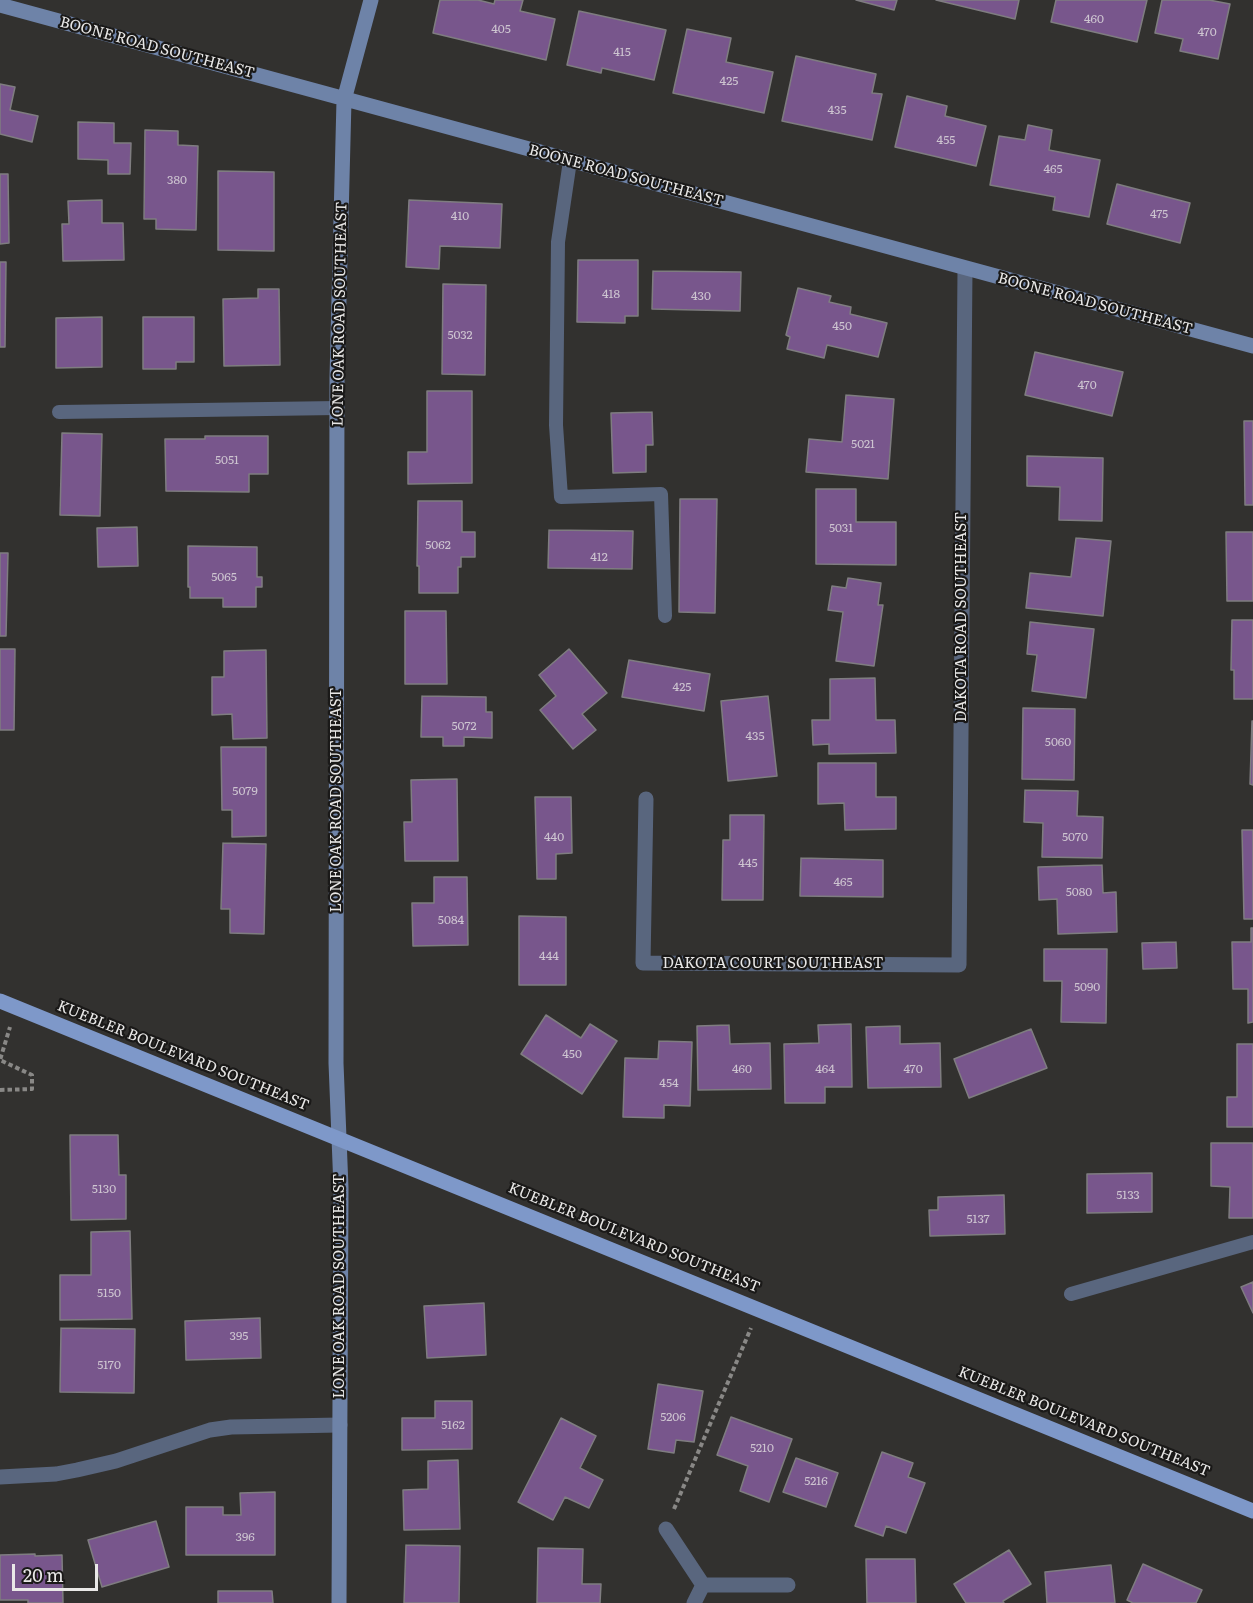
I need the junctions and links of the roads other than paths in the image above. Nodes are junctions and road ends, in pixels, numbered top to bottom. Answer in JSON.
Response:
{"nodes":[{"id":1,"x":371,"y":0,"type":"edge"},
{"id":2,"x":0,"y":4,"type":"edge"},
{"id":3,"x":344,"y":100,"type":"junction"},
{"id":4,"x":570,"y":161,"type":"junction"},
{"id":5,"x":965,"y":268,"type":"junction"},
{"id":6,"x":1253,"y":346,"type":"edge"},
{"id":7,"x":337,"y":408,"type":"junction"},
{"id":8,"x":58,"y":412,"type":"dead end"},
{"id":9,"x":665,"y":616,"type":"dead end"},
{"id":10,"x":645,"y":799,"type":"dead end"},
{"id":11,"x":959,"y":965,"type":"joint"},
{"id":12,"x":0,"y":1001,"type":"edge"},
{"id":13,"x":340,"y":1139,"type":"junction"},
{"id":14,"x":1253,"y":1242,"type":"edge"},
{"id":15,"x":1071,"y":1294,"type":"dead end"},
{"id":16,"x":340,"y":1425,"type":"junction"},
{"id":17,"x":0,"y":1477,"type":"edge"},
{"id":18,"x":1253,"y":1510,"type":"edge"},
{"id":19,"x":666,"y":1529,"type":"road end"},
{"id":20,"x":703,"y":1585,"type":"junction"},
{"id":21,"x":788,"y":1585,"type":"dead end"},
{"id":22,"x":339,"y":1603,"type":"edge"},
{"id":23,"x":694,"y":1603,"type":"edge"}],
"edges":[{"from":1,"to":3,"type":"street","name":"LONE OAK ROAD SOUTHEAST"},
{"from":2,"to":3,"type":"street","name":"BOONE ROAD SOUTHEAST"},
{"from":3,"to":4,"type":"street","name":"BOONE ROAD SOUTHEAST"},
{"from":3,"to":7,"type":"street","name":"LONE OAK ROAD SOUTHEAST"},
{"from":4,"to":5,"type":"street","name":"BOONE ROAD SOUTHEAST"},
{"from":4,"to":9,"type":"lane"},
{"from":5,"to":6,"type":"street","name":"BOONE ROAD SOUTHEAST"},
{"from":5,"to":11,"type":"street","name":"DAKOTA ROAD SOUTHEAST"},
{"from":7,"to":8,"type":"lane"},
{"from":7,"to":13,"type":"street","name":"LONE OAK ROAD SOUTHEAST"},
{"from":10,"to":11,"type":"street","name":"DAKOTA COURT SOUTHEAST"},
{"from":12,"to":13,"type":"main road","name":"KUEBLER BOULEVARD SOUTHEAST"},
{"from":13,"to":16,"type":"street","name":"LONE OAK ROAD SOUTHEAST"},
{"from":13,"to":18,"type":"main road","name":"KUEBLER BOULEVARD SOUTHEAST"},
{"from":14,"to":15,"type":"lane"},
{"from":16,"to":17,"type":"street"},
{"from":16,"to":22,"type":"street","name":"LONE OAK ROAD SOUTHEAST"},
{"from":19,"to":20,"type":"street"},
{"from":20,"to":21,"type":"street"},
{"from":20,"to":23,"type":"street"}]}
